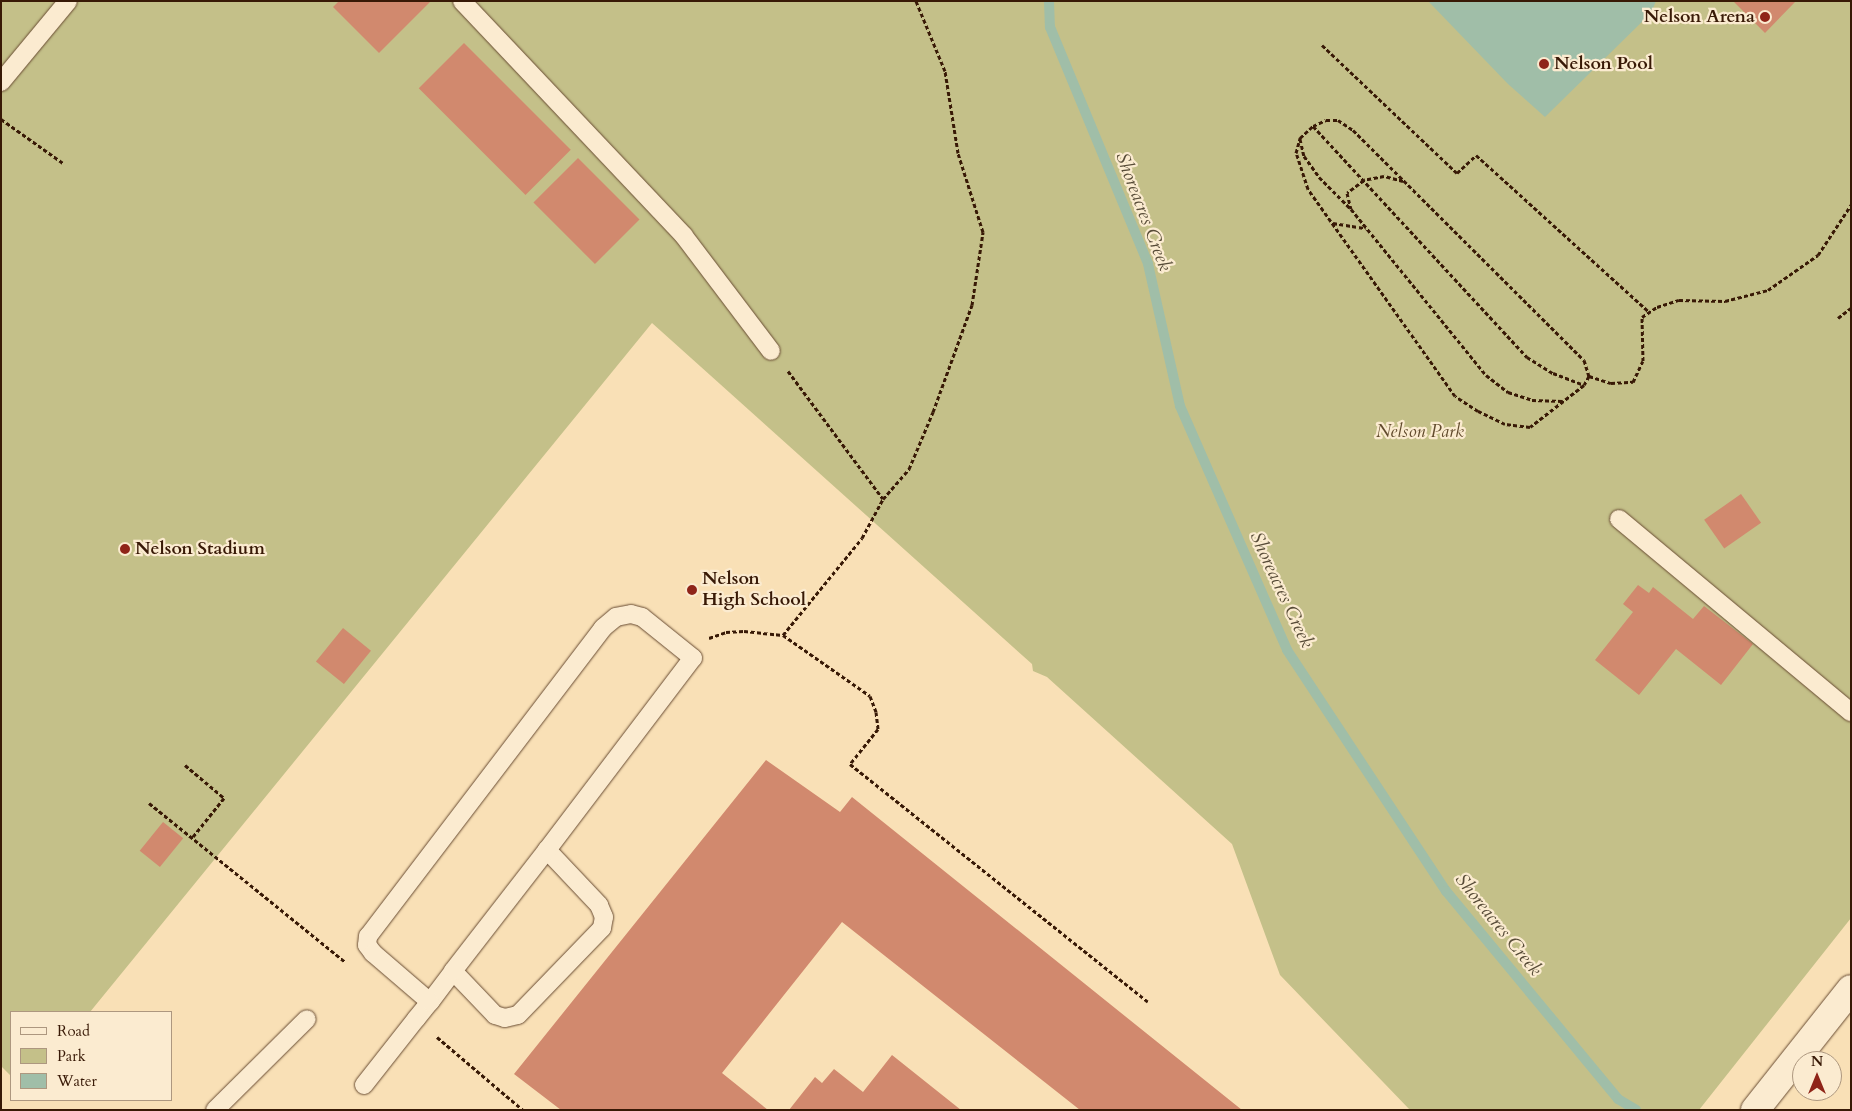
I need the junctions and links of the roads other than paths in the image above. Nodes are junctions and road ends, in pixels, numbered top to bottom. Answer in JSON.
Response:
{"nodes":[{"id":1,"x":68,"y":1,"type":"edge"},
{"id":2,"x":462,"y":1,"type":"edge"},
{"id":3,"x":1,"y":82,"type":"edge"},
{"id":4,"x":771,"y":351,"type":"road end"},
{"id":5,"x":1619,"y":519,"type":"dead end"},
{"id":6,"x":1851,"y":712,"type":"edge"},
{"id":7,"x":547,"y":850,"type":"junction"},
{"id":8,"x":453,"y":971,"type":"junction"},
{"id":9,"x":1851,"y":989,"type":"edge"},
{"id":10,"x":430,"y":1002,"type":"junction"},
{"id":11,"x":307,"y":1019,"type":"dead end"},
{"id":12,"x":364,"y":1085,"type":"dead end"},
{"id":13,"x":214,"y":1110,"type":"edge"},
{"id":14,"x":1755,"y":1110,"type":"edge"}],
"edges":[{"from":1,"to":3,"type":"lane"},
{"from":2,"to":4,"type":"lane"},
{"from":5,"to":6,"type":"lane"},
{"from":7,"to":8,"type":"lane"},
{"from":7,"to":8,"type":"lane"},
{"from":7,"to":10,"type":"lane"},
{"from":8,"to":10,"type":"lane"},
{"from":9,"to":14,"type":"main road"},
{"from":10,"to":12,"type":"lane"},
{"from":11,"to":13,"type":"lane"}]}
